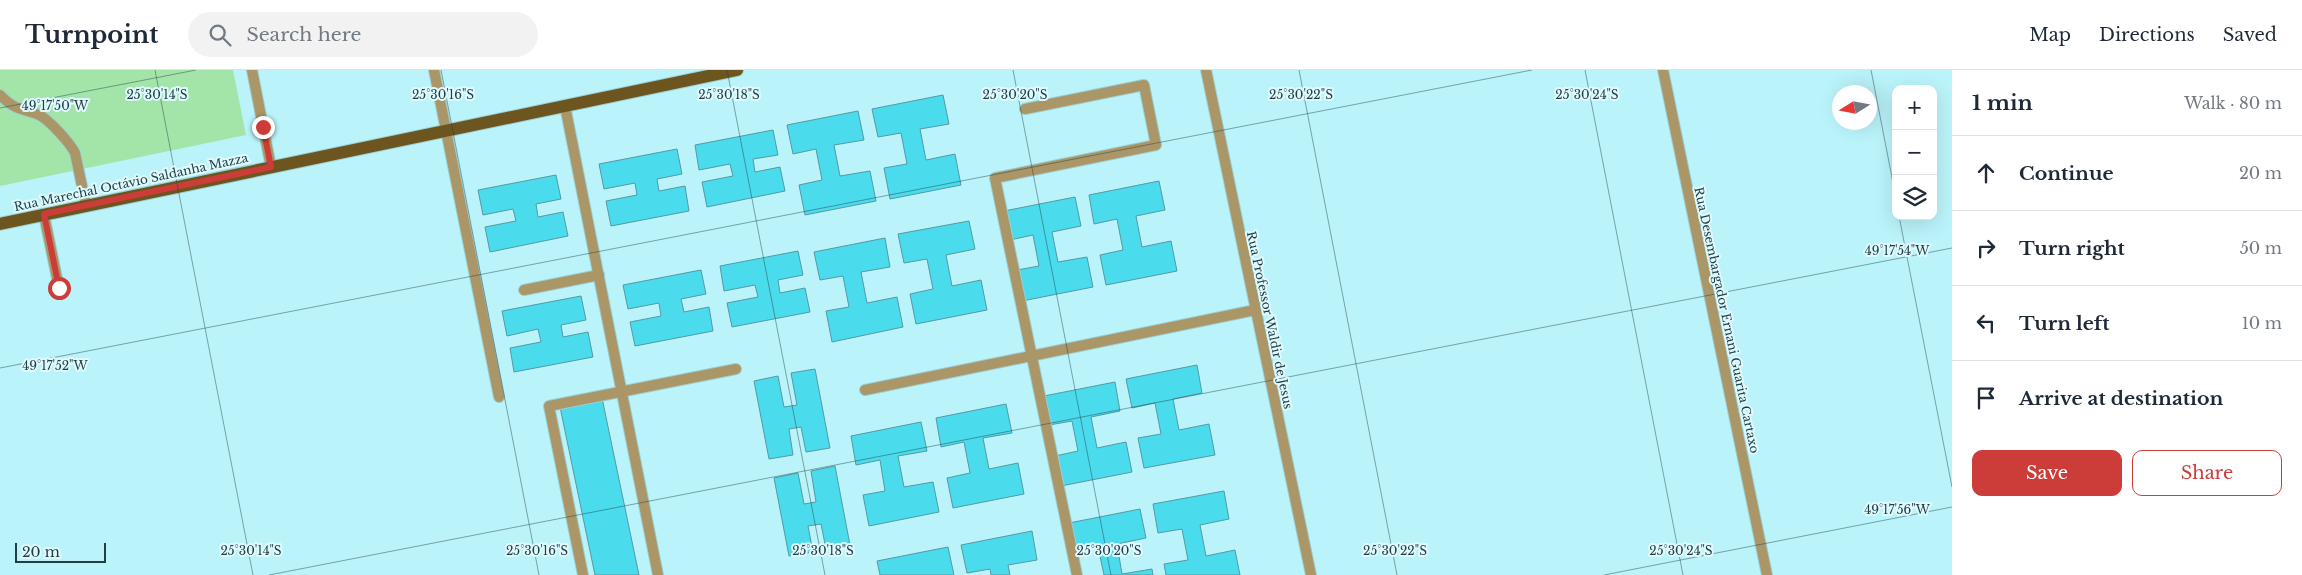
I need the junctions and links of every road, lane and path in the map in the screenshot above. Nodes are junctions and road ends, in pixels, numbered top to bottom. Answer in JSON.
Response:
{"nodes":[{"id":1,"x":252,"y":70,"type":"edge"},
{"id":2,"x":434,"y":70,"type":"edge"},
{"id":3,"x":737,"y":70,"type":"edge"},
{"id":4,"x":1206,"y":70,"type":"edge"},
{"id":5,"x":1662,"y":70,"type":"edge"},
{"id":6,"x":0,"y":95,"type":"edge"},
{"id":7,"x":565,"y":106,"type":"junction"},
{"id":8,"x":1025,"y":109,"type":"dead end"},
{"id":9,"x":446,"y":131,"type":"junction"},
{"id":10,"x":271,"y":167,"type":"junction"},
{"id":11,"x":86,"y":206,"type":"junction"},
{"id":12,"x":44,"y":214,"type":"junction"},
{"id":13,"x":0,"y":224,"type":"edge"},
{"id":14,"x":599,"y":275,"type":"junction"},
{"id":15,"x":59,"y":288,"type":"dead end"},
{"id":16,"x":524,"y":290,"type":"dead end"},
{"id":17,"x":1255,"y":310,"type":"junction"},
{"id":18,"x":1032,"y":356,"type":"junction"},
{"id":19,"x":736,"y":369,"type":"dead end"},
{"id":20,"x":865,"y":390,"type":"dead end"},
{"id":21,"x":622,"y":391,"type":"junction"},
{"id":22,"x":499,"y":397,"type":"dead end"},
{"id":23,"x":583,"y":575,"type":"edge"},
{"id":24,"x":658,"y":575,"type":"edge"},
{"id":25,"x":1077,"y":575,"type":"edge"},
{"id":26,"x":1311,"y":575,"type":"edge"},
{"id":27,"x":1767,"y":575,"type":"edge"}],
"edges":[{"from":1,"to":10,"type":"street"},
{"from":2,"to":9,"type":"street"},
{"from":3,"to":7,"type":"main road","name":"Rua Marechal Octávio Saldanha Mazza"},
{"from":4,"to":17,"type":"street","name":"Rua Professor Waldir de Jesus"},
{"from":5,"to":27,"type":"street","name":"Rua Desembargador Ernani Guarita Cartaxo"},
{"from":6,"to":11,"type":"street"},
{"from":7,"to":9,"type":"main road","name":"Rua Marechal Octávio Saldanha Mazza"},
{"from":7,"to":14,"type":"street"},
{"from":8,"to":18,"type":"street"},
{"from":9,"to":10,"type":"main road","name":"Rua Marechal Octávio Saldanha Mazza"},
{"from":9,"to":22,"type":"street"},
{"from":10,"to":11,"type":"main road","name":"Rua Marechal Octávio Saldanha Mazza"},
{"from":11,"to":12,"type":"main road","name":"Rua Marechal Octávio Saldanha Mazza"},
{"from":12,"to":13,"type":"main road","name":"Rua Marechal Octávio Saldanha Mazza"},
{"from":12,"to":15,"type":"street"},
{"from":14,"to":16,"type":"street"},
{"from":14,"to":21,"type":"street"},
{"from":17,"to":18,"type":"street"},
{"from":17,"to":26,"type":"street","name":"Rua Professor Waldir de Jesus"},
{"from":18,"to":20,"type":"street"},
{"from":18,"to":25,"type":"street"},
{"from":19,"to":21,"type":"street"},
{"from":21,"to":23,"type":"street"},
{"from":21,"to":24,"type":"street"}]}
